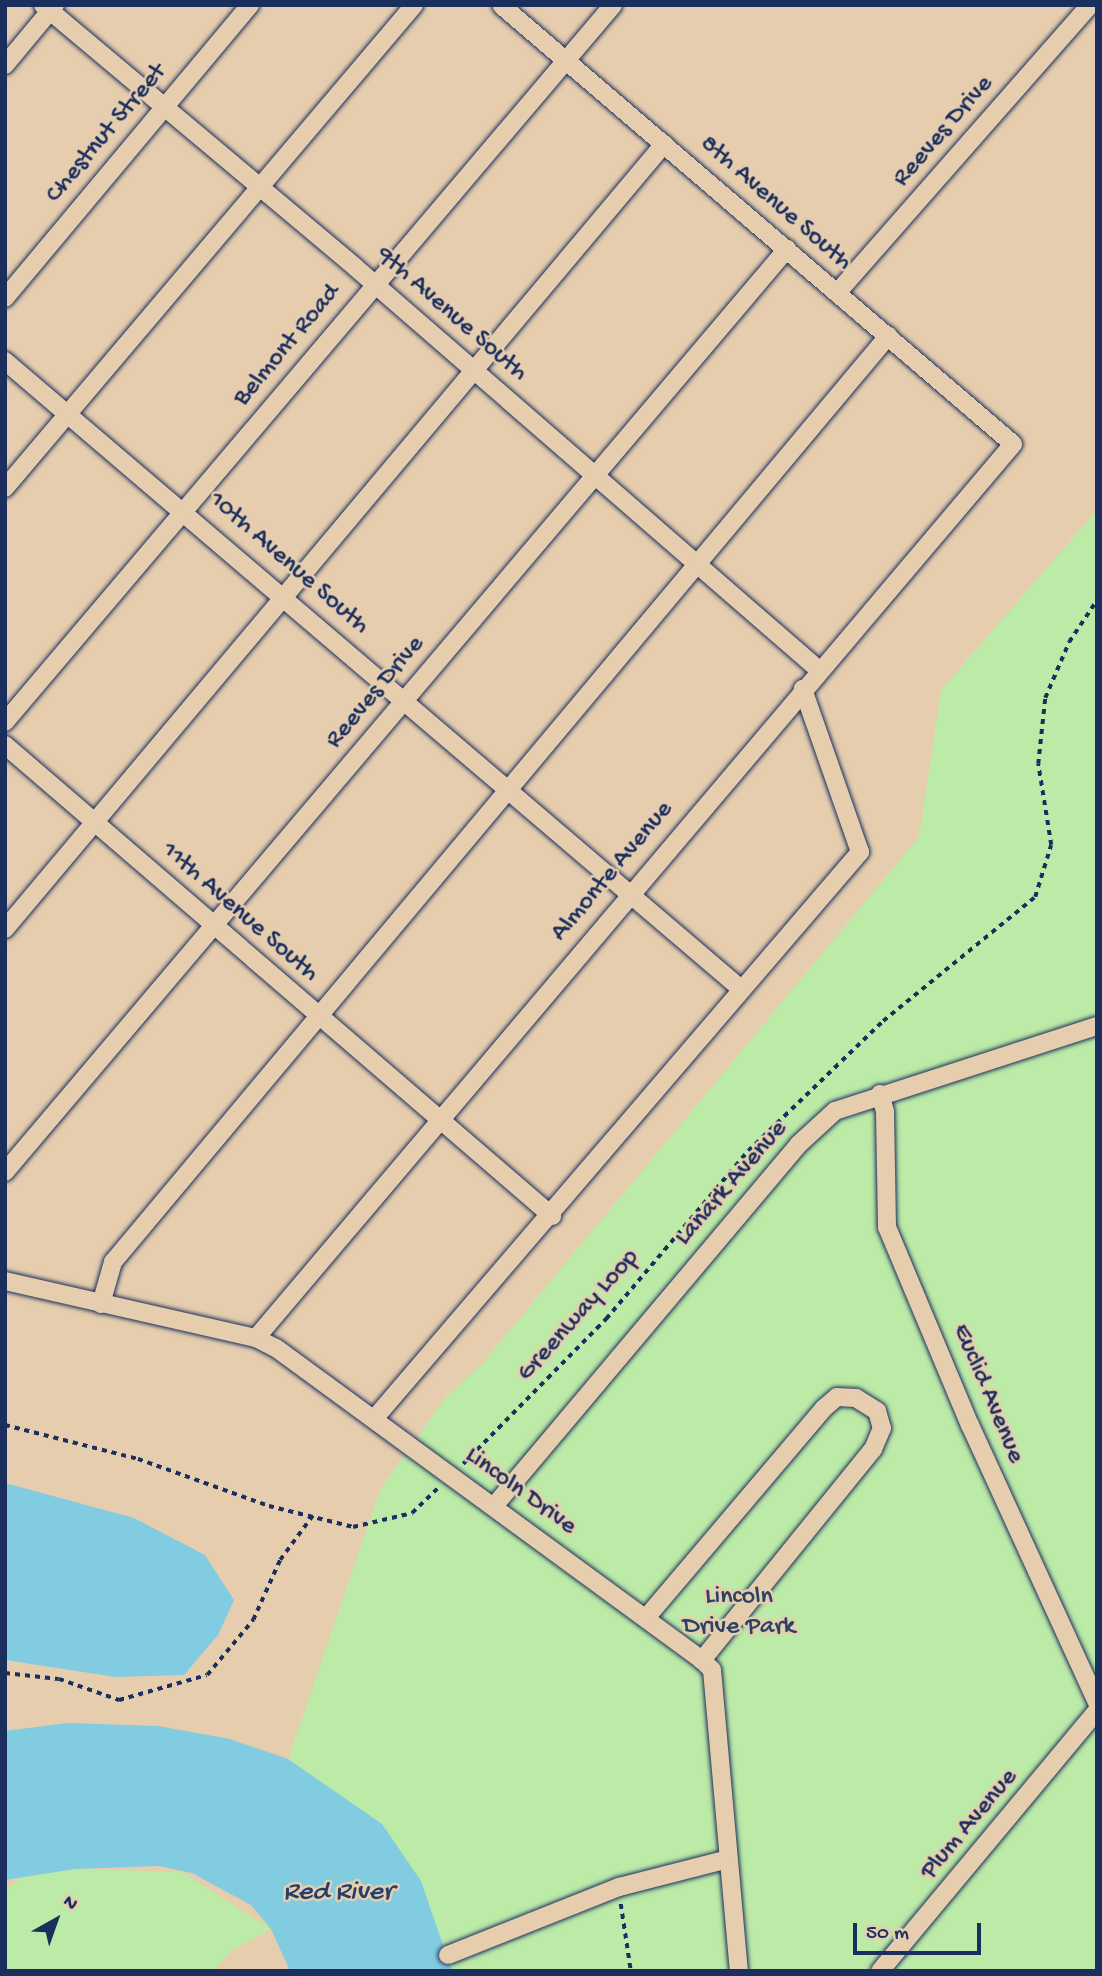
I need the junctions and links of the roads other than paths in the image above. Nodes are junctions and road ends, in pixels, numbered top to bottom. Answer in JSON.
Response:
{"nodes":[{"id":1,"x":250,"y":5,"type":"edge"},
{"id":2,"x":414,"y":5,"type":"edge"},
{"id":3,"x":501,"y":5,"type":"edge"},
{"id":4,"x":613,"y":5,"type":"edge"},
{"id":5,"x":1090,"y":5,"type":"edge"},
{"id":6,"x":50,"y":7,"type":"edge"},
{"id":7,"x":566,"y":60,"type":"junction"},
{"id":8,"x":5,"y":65,"type":"edge"},
{"id":9,"x":165,"y":106,"type":"junction"},
{"id":10,"x":664,"y":144,"type":"junction"},
{"id":11,"x":260,"y":187,"type":"junction"},
{"id":12,"x":787,"y":249,"type":"junction"},
{"id":13,"x":375,"y":284,"type":"junction"},
{"id":14,"x":837,"y":293,"type":"junction"},
{"id":15,"x":5,"y":298,"type":"edge"},
{"id":16,"x":888,"y":336,"type":"junction"},
{"id":17,"x":5,"y":361,"type":"edge"},
{"id":18,"x":472,"y":368,"type":"junction"},
{"id":19,"x":68,"y":413,"type":"junction"},
{"id":20,"x":1013,"y":444,"type":"joint"},
{"id":21,"x":595,"y":474,"type":"junction"},
{"id":22,"x":5,"y":488,"type":"edge"},
{"id":23,"x":184,"y":510,"type":"junction"},
{"id":24,"x":698,"y":564,"type":"junction"},
{"id":25,"x":286,"y":598,"type":"junction"},
{"id":26,"x":819,"y":670,"type":"junction"},
{"id":27,"x":803,"y":689,"type":"junction"},
{"id":28,"x":405,"y":699,"type":"junction"},
{"id":29,"x":5,"y":722,"type":"edge"},
{"id":30,"x":5,"y":745,"type":"edge"},
{"id":31,"x":510,"y":790,"type":"junction"},
{"id":32,"x":95,"y":823,"type":"junction"},
{"id":33,"x":629,"y":893,"type":"junction"},
{"id":34,"x":214,"y":926,"type":"junction"},
{"id":35,"x":5,"y":929,"type":"edge"},
{"id":36,"x":740,"y":988,"type":"junction"},
{"id":37,"x":321,"y":1018,"type":"junction"},
{"id":38,"x":1097,"y":1026,"type":"edge"},
{"id":39,"x":880,"y":1094,"type":"junction"},
{"id":40,"x":439,"y":1120,"type":"junction"},
{"id":41,"x":5,"y":1172,"type":"edge"},
{"id":42,"x":552,"y":1216,"type":"junction"},
{"id":43,"x":5,"y":1282,"type":"edge"},
{"id":44,"x":101,"y":1304,"type":"junction"},
{"id":45,"x":256,"y":1338,"type":"junction"},
{"id":46,"x":374,"y":1419,"type":"junction"},
{"id":47,"x":495,"y":1505,"type":"junction"},
{"id":48,"x":646,"y":1618,"type":"junction"},
{"id":49,"x":702,"y":1660,"type":"junction"},
{"id":50,"x":1097,"y":1702,"type":"edge"},
{"id":51,"x":1097,"y":1711,"type":"edge"},
{"id":52,"x":728,"y":1859,"type":"junction"},
{"id":53,"x":448,"y":1955,"type":"dead end"},
{"id":54,"x":739,"y":1971,"type":"edge"},
{"id":55,"x":880,"y":1971,"type":"edge"}],
"edges":[{"from":1,"to":9,"type":"street","name":"Chestnut Street"},
{"from":2,"to":11,"type":"street"},
{"from":3,"to":7,"type":"street","name":"8th Avenue South"},
{"from":4,"to":7,"type":"street","name":"Belmont Road"},
{"from":5,"to":14,"type":"street","name":"Reeves Drive"},
{"from":6,"to":8,"type":"street"},
{"from":6,"to":9,"type":"street","name":"9th Avenue South"},
{"from":7,"to":10,"type":"street","name":"8th Avenue South"},
{"from":7,"to":13,"type":"street","name":"Belmont Road"},
{"from":9,"to":11,"type":"street","name":"9th Avenue South"},
{"from":9,"to":15,"type":"street","name":"Chestnut Street"},
{"from":10,"to":12,"type":"street","name":"8th Avenue South"},
{"from":10,"to":18,"type":"street"},
{"from":11,"to":13,"type":"street","name":"9th Avenue South"},
{"from":11,"to":19,"type":"street"},
{"from":12,"to":14,"type":"street","name":"8th Avenue South"},
{"from":12,"to":21,"type":"street","name":"Reeves Drive"},
{"from":13,"to":18,"type":"street","name":"9th Avenue South"},
{"from":13,"to":23,"type":"street","name":"Belmont Road"},
{"from":14,"to":16,"type":"street","name":"8th Avenue South"},
{"from":16,"to":20,"type":"street","name":"8th Avenue South"},
{"from":16,"to":24,"type":"street"},
{"from":17,"to":19,"type":"street","name":"10th Avenue South"},
{"from":18,"to":21,"type":"street","name":"9th Avenue South"},
{"from":18,"to":25,"type":"street"},
{"from":19,"to":22,"type":"street"},
{"from":19,"to":23,"type":"street","name":"10th Avenue South"},
{"from":20,"to":26,"type":"street","name":"Almonte Avenue"},
{"from":21,"to":24,"type":"street","name":"9th Avenue South"},
{"from":21,"to":28,"type":"street","name":"Reeves Drive"},
{"from":23,"to":25,"type":"street","name":"10th Avenue South"},
{"from":23,"to":29,"type":"street","name":"Belmont Road"},
{"from":24,"to":26,"type":"street","name":"9th Avenue South"},
{"from":24,"to":31,"type":"street"},
{"from":25,"to":28,"type":"street","name":"10th Avenue South"},
{"from":25,"to":32,"type":"street"},
{"from":26,"to":27,"type":"street","name":"Almonte Avenue"},
{"from":27,"to":33,"type":"street","name":"Almonte Avenue"},
{"from":27,"to":36,"type":"street"},
{"from":28,"to":31,"type":"street","name":"10th Avenue South"},
{"from":28,"to":34,"type":"street","name":"Reeves Drive"},
{"from":30,"to":32,"type":"street","name":"11th Avenue South"},
{"from":31,"to":33,"type":"street","name":"10th Avenue South"},
{"from":31,"to":37,"type":"street"},
{"from":32,"to":34,"type":"street","name":"11th Avenue South"},
{"from":32,"to":35,"type":"street"},
{"from":33,"to":36,"type":"street","name":"10th Avenue South"},
{"from":33,"to":40,"type":"street","name":"Almonte Avenue"},
{"from":34,"to":37,"type":"street","name":"11th Avenue South"},
{"from":34,"to":41,"type":"street","name":"Reeves Drive"},
{"from":36,"to":42,"type":"street"},
{"from":37,"to":40,"type":"street","name":"11th Avenue South"},
{"from":37,"to":44,"type":"street"},
{"from":38,"to":39,"type":"street","name":"Lanark Avenue"},
{"from":39,"to":47,"type":"street","name":"Lanark Avenue"},
{"from":39,"to":50,"type":"street","name":"Euclid Avenue"},
{"from":40,"to":42,"type":"street","name":"11th Avenue South"},
{"from":40,"to":45,"type":"street","name":"Almonte Avenue"},
{"from":42,"to":46,"type":"street"},
{"from":43,"to":44,"type":"street","name":"Lincoln Drive"},
{"from":44,"to":45,"type":"street","name":"Lincoln Drive"},
{"from":45,"to":46,"type":"street","name":"Lincoln Drive"},
{"from":46,"to":47,"type":"street","name":"Lincoln Drive"},
{"from":47,"to":48,"type":"street","name":"Lincoln Drive"},
{"from":48,"to":49,"type":"street","name":"Lincoln Drive"},
{"from":48,"to":49,"type":"street"},
{"from":49,"to":52,"type":"street"},
{"from":51,"to":55,"type":"street","name":"Plum Avenue"},
{"from":52,"to":53,"type":"street"},
{"from":52,"to":54,"type":"street"}]}
